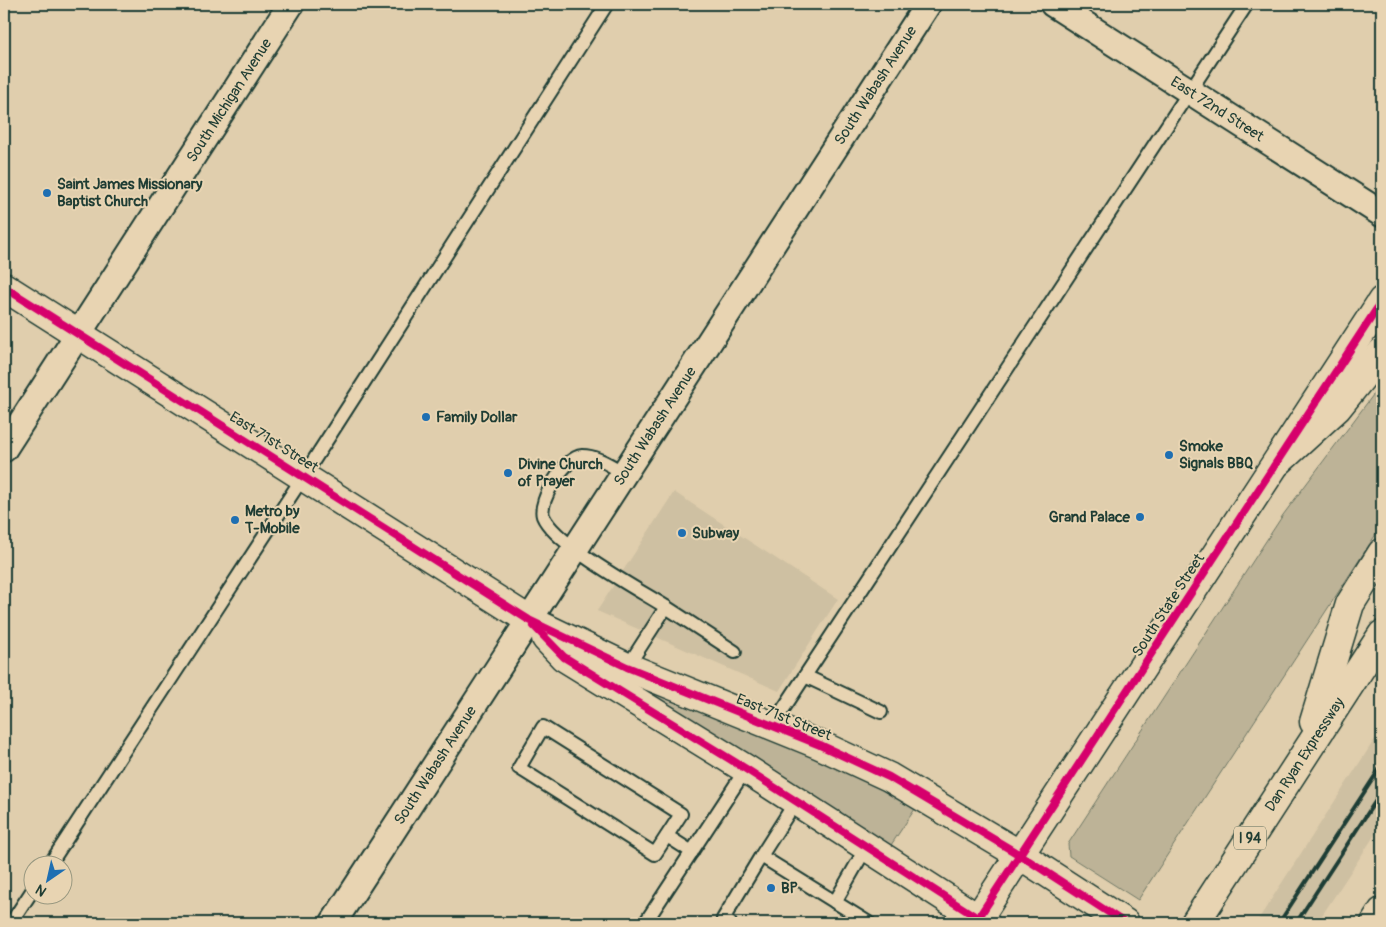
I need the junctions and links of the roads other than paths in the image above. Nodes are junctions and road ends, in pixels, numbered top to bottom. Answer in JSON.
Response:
{"nodes":[{"id":1,"x":291,"y":4,"type":"edge"},
{"id":2,"x":607,"y":4,"type":"edge"},
{"id":3,"x":928,"y":4,"type":"edge"},
{"id":4,"x":1053,"y":4,"type":"edge"},
{"id":5,"x":1247,"y":4,"type":"edge"},
{"id":6,"x":1189,"y":91,"type":"junction"},
{"id":7,"x":1382,"y":214,"type":"edge"},
{"id":8,"x":4,"y":287,"type":"edge"},
{"id":9,"x":1382,"y":301,"type":"edge"},
{"id":10,"x":79,"y":334,"type":"junction"},
{"id":11,"x":1382,"y":352,"type":"edge"},
{"id":12,"x":4,"y":449,"type":"edge"},
{"id":13,"x":1278,"y":462,"type":"junction"},
{"id":14,"x":624,"y":473,"type":"junction"},
{"id":15,"x":303,"y":477,"type":"junction"},
{"id":16,"x":574,"y":550,"type":"junction"},
{"id":17,"x":1382,"y":553,"type":"edge"},
{"id":18,"x":666,"y":607,"type":"junction"},
{"id":19,"x":529,"y":620,"type":"junction"},
{"id":20,"x":1382,"y":635,"type":"edge"},
{"id":21,"x":735,"y":652,"type":"dead end"},
{"id":22,"x":805,"y":676,"type":"junction"},
{"id":23,"x":621,"y":678,"type":"junction"},
{"id":24,"x":881,"y":712,"type":"dead end"},
{"id":25,"x":772,"y":726,"type":"junction"},
{"id":26,"x":1306,"y":752,"type":"junction"},
{"id":27,"x":746,"y":769,"type":"junction"},
{"id":28,"x":796,"y":801,"type":"junction"},
{"id":29,"x":667,"y":836,"type":"junction"},
{"id":30,"x":867,"y":846,"type":"junction"},
{"id":31,"x":692,"y":852,"type":"junction"},
{"id":32,"x":57,"y":854,"type":"edge"},
{"id":33,"x":1020,"y":855,"type":"junction"},
{"id":34,"x":761,"y":856,"type":"junction"},
{"id":35,"x":834,"y":902,"type":"junction"},
{"id":36,"x":23,"y":904,"type":"edge"},
{"id":37,"x":1382,"y":912,"type":"edge"},
{"id":38,"x":979,"y":922,"type":"edge"},
{"id":39,"x":11,"y":923,"type":"edge"},
{"id":40,"x":332,"y":923,"type":"edge"},
{"id":41,"x":645,"y":923,"type":"edge"},
{"id":42,"x":730,"y":923,"type":"edge"},
{"id":43,"x":868,"y":923,"type":"edge"},
{"id":44,"x":1125,"y":923,"type":"edge"},
{"id":45,"x":1195,"y":923,"type":"edge"},
{"id":46,"x":1375,"y":923,"type":"edge"}],
"edges":[{"from":1,"to":10,"type":"street","name":"South Michigan Avenue"},
{"from":2,"to":15,"type":"lane"},
{"from":3,"to":14,"type":"street","name":"South Wabash Avenue"},
{"from":4,"to":6,"type":"street","name":"East 72nd Street"},
{"from":5,"to":6,"type":"lane"},
{"from":6,"to":7,"type":"street","name":"East 72nd Street"},
{"from":6,"to":22,"type":"lane"},
{"from":8,"to":10,"type":"main road","name":"East 71st Street"},
{"from":9,"to":13,"type":"main road","name":"South State Street"},
{"from":10,"to":12,"type":"street","name":"South Michigan Avenue"},
{"from":10,"to":15,"type":"main road","name":"East 71st Street"},
{"from":11,"to":13,"type":"main road"},
{"from":13,"to":33,"type":"main road","name":"South State Street"},
{"from":14,"to":16,"type":"street","name":"South Wabash Avenue"},
{"from":14,"to":16,"type":"lane"},
{"from":15,"to":19,"type":"main road","name":"East 71st Street"},
{"from":15,"to":32,"type":"lane"},
{"from":16,"to":18,"type":"lane"},
{"from":16,"to":19,"type":"street","name":"South Wabash Avenue"},
{"from":17,"to":26,"type":"main road"},
{"from":18,"to":21,"type":"lane"},
{"from":18,"to":23,"type":"lane"},
{"from":19,"to":23,"type":"main road","name":"East 71st Street"},
{"from":19,"to":40,"type":"street","name":"South Wabash Avenue"},
{"from":20,"to":26,"type":"main road","name":"Dan Ryan Expressway","number":"I 94"},
{"from":22,"to":24,"type":"lane"},
{"from":22,"to":25,"type":"lane"},
{"from":23,"to":25,"type":"main road","name":"East 71st Street"},
{"from":23,"to":27,"type":"main road","name":"East 71st Street"},
{"from":25,"to":33,"type":"main road","name":"East 71st Street"},
{"from":26,"to":45,"type":"main road","name":"Dan Ryan Expressway","number":"I 94"},
{"from":27,"to":28,"type":"main road","name":"East 71st Street"},
{"from":27,"to":31,"type":"lane"},
{"from":28,"to":30,"type":"main road","name":"East 71st Street"},
{"from":28,"to":34,"type":"lane"},
{"from":29,"to":29,"type":"lane"},
{"from":29,"to":31,"type":"lane"},
{"from":30,"to":35,"type":"lane"},
{"from":30,"to":38,"type":"main road","name":"East 71st Street"},
{"from":31,"to":41,"type":"lane"},
{"from":33,"to":38,"type":"main road","name":"South State Street"},
{"from":33,"to":44,"type":"main road","name":"East 71st Street"},
{"from":34,"to":35,"type":"lane"},
{"from":34,"to":42,"type":"lane"},
{"from":35,"to":43,"type":"lane"},
{"from":36,"to":39,"type":"lane"},
{"from":37,"to":46,"type":"main road"}]}
